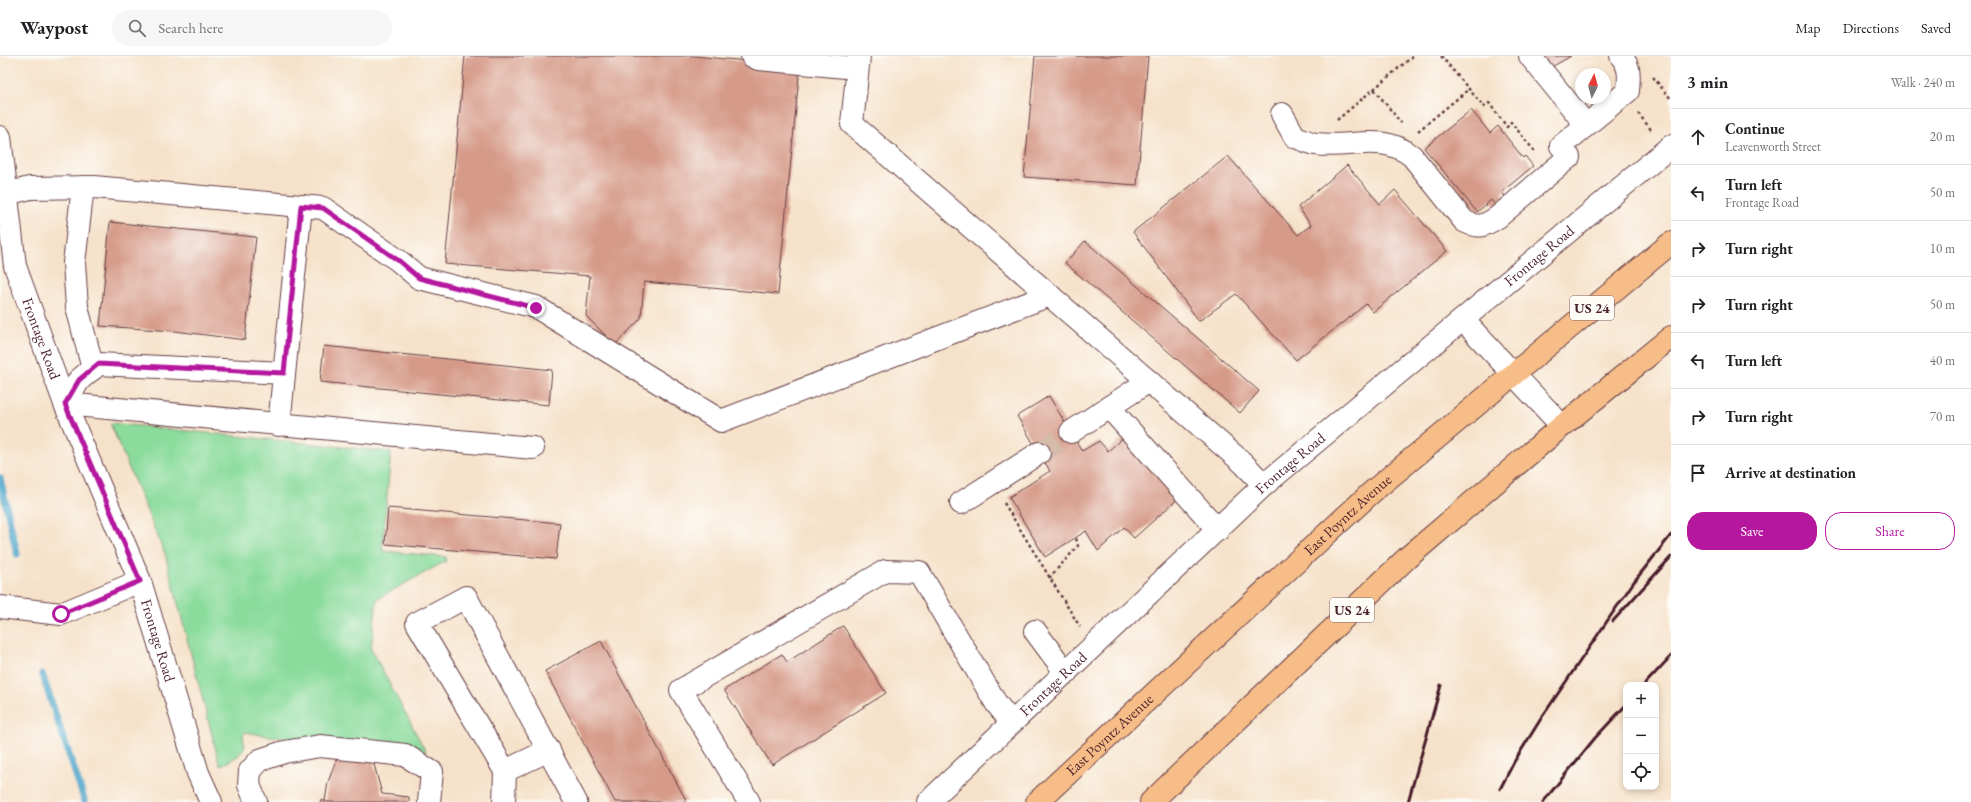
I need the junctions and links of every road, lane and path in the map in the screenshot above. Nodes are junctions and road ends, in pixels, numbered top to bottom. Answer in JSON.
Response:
{"nodes":[{"id":1,"x":752,"y":56,"type":"edge"},
{"id":2,"x":1413,"y":56,"type":"edge"},
{"id":3,"x":1441,"y":56,"type":"edge"},
{"id":4,"x":1530,"y":56,"type":"edge"},
{"id":5,"x":1621,"y":56,"type":"edge"},
{"id":6,"x":858,"y":62,"type":"edge"},
{"id":7,"x":1374,"y":89,"type":"junction"},
{"id":8,"x":1469,"y":89,"type":"junction"},
{"id":9,"x":1282,"y":114,"type":"dead end"},
{"id":10,"x":1333,"y":123,"type":"dead end"},
{"id":11,"x":1402,"y":124,"type":"dead end"},
{"id":12,"x":1586,"y":125,"type":"junction"},
{"id":13,"x":1417,"y":132,"type":"dead end"},
{"id":14,"x":0,"y":137,"type":"edge"},
{"id":15,"x":1671,"y":146,"type":"edge"},
{"id":16,"x":1551,"y":173,"type":"junction"},
{"id":17,"x":83,"y":187,"type":"junction"},
{"id":18,"x":6,"y":194,"type":"junction"},
{"id":19,"x":301,"y":206,"type":"junction"},
{"id":20,"x":1671,"y":244,"type":"edge"},
{"id":21,"x":1050,"y":295,"type":"junction"},
{"id":22,"x":1463,"y":320,"type":"junction"},
{"id":23,"x":1671,"y":337,"type":"edge"},
{"id":24,"x":93,"y":369,"type":"junction"},
{"id":25,"x":284,"y":373,"type":"junction"},
{"id":26,"x":1514,"y":373,"type":"junction"},
{"id":27,"x":1149,"y":382,"type":"junction"},
{"id":28,"x":65,"y":404,"type":"junction"},
{"id":29,"x":1109,"y":407,"type":"junction"},
{"id":30,"x":279,"y":425,"type":"junction"},
{"id":31,"x":1562,"y":426,"type":"junction"},
{"id":32,"x":1071,"y":432,"type":"tunnel mouth"},
{"id":33,"x":533,"y":448,"type":"dead end"},
{"id":34,"x":1039,"y":453,"type":"tunnel mouth"},
{"id":35,"x":991,"y":483,"type":"junction"},
{"id":36,"x":1264,"y":485,"type":"junction"},
{"id":37,"x":961,"y":503,"type":"dead end"},
{"id":38,"x":1218,"y":530,"type":"junction"},
{"id":39,"x":1076,"y":538,"type":"dead end"},
{"id":40,"x":1049,"y":578,"type":"junction"},
{"id":41,"x":140,"y":581,"type":"junction"},
{"id":42,"x":0,"y":607,"type":"edge"},
{"id":43,"x":1081,"y":629,"type":"dead end"},
{"id":44,"x":1035,"y":631,"type":"dead end"},
{"id":45,"x":1066,"y":673,"type":"junction"},
{"id":46,"x":1011,"y":722,"type":"junction"},
{"id":47,"x":549,"y":750,"type":"junction"},
{"id":48,"x":505,"y":771,"type":"junction"},
{"id":49,"x":211,"y":802,"type":"edge"},
{"id":50,"x":256,"y":802,"type":"edge"},
{"id":51,"x":430,"y":802,"type":"edge"},
{"id":52,"x":504,"y":802,"type":"edge"},
{"id":53,"x":576,"y":802,"type":"edge"},
{"id":54,"x":749,"y":802,"type":"edge"},
{"id":55,"x":928,"y":802,"type":"edge"},
{"id":56,"x":1037,"y":802,"type":"edge"},
{"id":57,"x":1151,"y":802,"type":"edge"}],
"edges":[{"from":1,"to":6,"type":"street"},
{"from":2,"to":7,"type":"path"},
{"from":3,"to":8,"type":"path"},
{"from":4,"to":12,"type":"street"},
{"from":5,"to":12,"type":"street"},
{"from":6,"to":21,"type":"street"},
{"from":7,"to":10,"type":"path"},
{"from":7,"to":11,"type":"path"},
{"from":8,"to":13,"type":"path"},
{"from":8,"to":16,"type":"path"},
{"from":9,"to":16,"type":"street"},
{"from":12,"to":16,"type":"street"},
{"from":14,"to":18,"type":"street","name":"Frontage Road"},
{"from":15,"to":22,"type":"street","name":"Frontage Road"},
{"from":17,"to":18,"type":"street"},
{"from":17,"to":19,"type":"street"},
{"from":17,"to":24,"type":"street"},
{"from":18,"to":28,"type":"street","name":"Frontage Road"},
{"from":19,"to":21,"type":"street"},
{"from":19,"to":25,"type":"street"},
{"from":20,"to":26,"type":"highway","name":"East Poyntz Avenue","number":"US 24"},
{"from":21,"to":27,"type":"street"},
{"from":22,"to":26,"type":"street"},
{"from":22,"to":36,"type":"street","name":"Frontage Road"},
{"from":23,"to":31,"type":"highway","number":"US 24"},
{"from":24,"to":25,"type":"street"},
{"from":24,"to":28,"type":"street"},
{"from":25,"to":30,"type":"street"},
{"from":26,"to":31,"type":"street"},
{"from":26,"to":56,"type":"highway","name":"East Poyntz Avenue","number":"US 24"},
{"from":27,"to":29,"type":"street"},
{"from":27,"to":36,"type":"street"},
{"from":28,"to":30,"type":"street"},
{"from":28,"to":41,"type":"street","name":"Frontage Road"},
{"from":29,"to":32,"type":"street"},
{"from":29,"to":38,"type":"street"},
{"from":30,"to":33,"type":"street"},
{"from":31,"to":57,"type":"highway","number":"US 24"},
{"from":34,"to":35,"type":"street"},
{"from":35,"to":37,"type":"street"},
{"from":35,"to":40,"type":"path"},
{"from":36,"to":38,"type":"street","name":"Frontage Road"},
{"from":38,"to":45,"type":"street","name":"Frontage Road"},
{"from":39,"to":40,"type":"path"},
{"from":40,"to":43,"type":"path"},
{"from":41,"to":42,"type":"street"},
{"from":41,"to":49,"type":"street","name":"Frontage Road"},
{"from":44,"to":45,"type":"street"},
{"from":45,"to":46,"type":"street","name":"Frontage Road"},
{"from":46,"to":54,"type":"street"},
{"from":46,"to":55,"type":"street","name":"Frontage Road"},
{"from":47,"to":48,"type":"street"},
{"from":47,"to":48,"type":"street"},
{"from":47,"to":53,"type":"street"},
{"from":48,"to":52,"type":"street"},
{"from":50,"to":51,"type":"street"}]}
